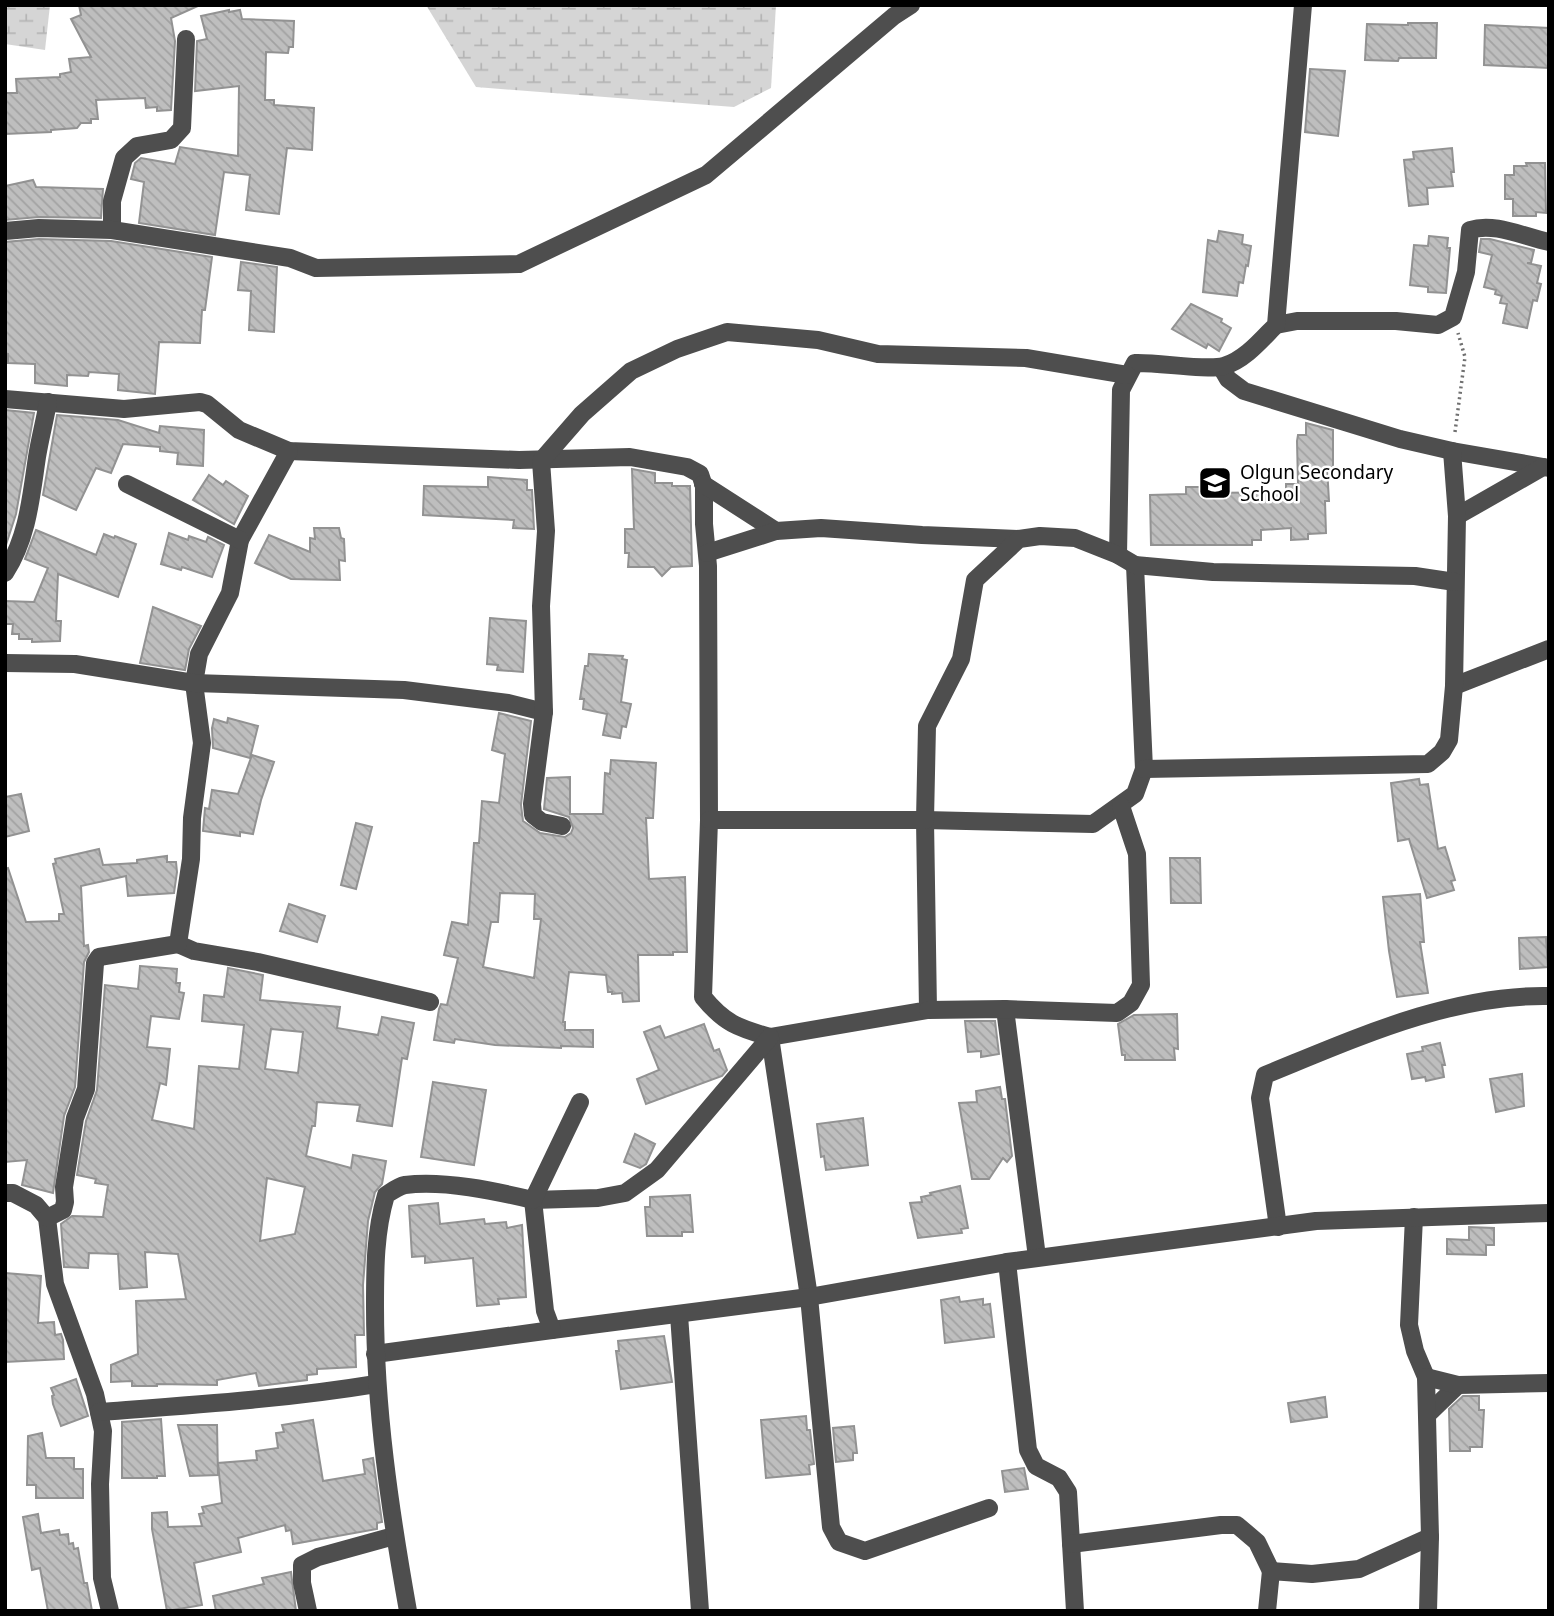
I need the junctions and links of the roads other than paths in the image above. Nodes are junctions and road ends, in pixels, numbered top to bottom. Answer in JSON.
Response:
{"nodes":[{"id":1,"x":911,"y":5,"type":"edge"},
{"id":2,"x":1303,"y":5,"type":"edge"},
{"id":3,"x":186,"y":39,"type":"dead end"},
{"id":4,"x":112,"y":230,"type":"junction"},
{"id":5,"x":5,"y":231,"type":"edge"},
{"id":6,"x":1549,"y":242,"type":"edge"},
{"id":7,"x":1276,"y":325,"type":"junction"},
{"id":8,"x":1222,"y":367,"type":"junction"},
{"id":9,"x":1127,"y":375,"type":"junction"},
{"id":10,"x":5,"y":398,"type":"edge"},
{"id":11,"x":48,"y":402,"type":"junction"},
{"id":12,"x":289,"y":451,"type":"junction"},
{"id":13,"x":1452,"y":452,"type":"junction"},
{"id":14,"x":541,"y":461,"type":"junction"},
{"id":15,"x":1546,"y":468,"type":"edge"},
{"id":16,"x":127,"y":484,"type":"dead end"},
{"id":17,"x":703,"y":484,"type":"junction"},
{"id":18,"x":1457,"y":516,"type":"junction"},
{"id":19,"x":776,"y":531,"type":"junction"},
{"id":20,"x":1019,"y":539,"type":"junction"},
{"id":21,"x":240,"y":540,"type":"junction"},
{"id":22,"x":707,"y":553,"type":"junction"},
{"id":23,"x":1118,"y":555,"type":"junction"},
{"id":24,"x":1135,"y":565,"type":"junction"},
{"id":25,"x":5,"y":573,"type":"edge"},
{"id":26,"x":1455,"y":582,"type":"junction"},
{"id":27,"x":1549,"y":649,"type":"edge"},
{"id":28,"x":5,"y":663,"type":"edge"},
{"id":29,"x":194,"y":683,"type":"junction"},
{"id":30,"x":1454,"y":686,"type":"junction"},
{"id":31,"x":544,"y":712,"type":"junction"},
{"id":32,"x":1144,"y":769,"type":"junction"},
{"id":33,"x":1121,"y":806,"type":"junction"},
{"id":34,"x":709,"y":820,"type":"junction"},
{"id":35,"x":925,"y":820,"type":"junction"},
{"id":36,"x":562,"y":826,"type":"dead end"},
{"id":37,"x":178,"y":944,"type":"junction"},
{"id":38,"x":1549,"y":996,"type":"edge"},
{"id":39,"x":429,"y":1002,"type":"dead end"},
{"id":40,"x":1004,"y":1009,"type":"junction"},
{"id":41,"x":928,"y":1010,"type":"junction"},
{"id":42,"x":770,"y":1037,"type":"junction"},
{"id":43,"x":580,"y":1102,"type":"dead end"},
{"id":44,"x":5,"y":1193,"type":"edge"},
{"id":45,"x":533,"y":1200,"type":"junction"},
{"id":46,"x":1549,"y":1213,"type":"edge"},
{"id":47,"x":1414,"y":1217,"type":"junction"},
{"id":48,"x":47,"y":1218,"type":"junction"},
{"id":49,"x":1278,"y":1227,"type":"junction"},
{"id":50,"x":1037,"y":1257,"type":"junction"},
{"id":51,"x":1007,"y":1262,"type":"junction"},
{"id":52,"x":809,"y":1297,"type":"junction"},
{"id":53,"x":679,"y":1315,"type":"junction"},
{"id":54,"x":552,"y":1330,"type":"junction"},
{"id":55,"x":375,"y":1353,"type":"junction"},
{"id":56,"x":1426,"y":1377,"type":"junction"},
{"id":57,"x":1549,"y":1383,"type":"edge"},
{"id":58,"x":376,"y":1384,"type":"junction"},
{"id":59,"x":1458,"y":1385,"type":"junction"},
{"id":60,"x":99,"y":1412,"type":"junction"},
{"id":61,"x":1428,"y":1414,"type":"junction"},
{"id":62,"x":989,"y":1507,"type":"dead end"},
{"id":63,"x":394,"y":1536,"type":"junction"},
{"id":64,"x":1430,"y":1537,"type":"junction"},
{"id":65,"x":1071,"y":1544,"type":"junction"},
{"id":66,"x":1271,"y":1571,"type":"junction"},
{"id":67,"x":110,"y":1611,"type":"edge"},
{"id":68,"x":308,"y":1611,"type":"edge"},
{"id":69,"x":408,"y":1611,"type":"edge"},
{"id":70,"x":700,"y":1611,"type":"edge"},
{"id":71,"x":1075,"y":1611,"type":"edge"},
{"id":72,"x":1267,"y":1611,"type":"edge"},
{"id":73,"x":1428,"y":1611,"type":"edge"}],
"edges":[{"from":1,"to":4,"type":"street"},
{"from":2,"to":7,"type":"street"},
{"from":3,"to":4,"type":"street"},
{"from":4,"to":5,"type":"street"},
{"from":6,"to":7,"type":"street"},
{"from":7,"to":8,"type":"street"},
{"from":8,"to":9,"type":"street"},
{"from":8,"to":13,"type":"street"},
{"from":9,"to":14,"type":"street"},
{"from":9,"to":23,"type":"street"},
{"from":10,"to":11,"type":"street"},
{"from":11,"to":12,"type":"street"},
{"from":11,"to":25,"type":"street"},
{"from":12,"to":14,"type":"street"},
{"from":12,"to":21,"type":"street"},
{"from":13,"to":15,"type":"street"},
{"from":13,"to":18,"type":"street"},
{"from":14,"to":17,"type":"street"},
{"from":14,"to":31,"type":"street"},
{"from":15,"to":18,"type":"street"},
{"from":16,"to":21,"type":"street"},
{"from":17,"to":19,"type":"street"},
{"from":17,"to":22,"type":"street"},
{"from":18,"to":26,"type":"street"},
{"from":19,"to":20,"type":"street"},
{"from":19,"to":22,"type":"street"},
{"from":20,"to":23,"type":"street"},
{"from":20,"to":35,"type":"street"},
{"from":21,"to":29,"type":"street"},
{"from":22,"to":34,"type":"street"},
{"from":23,"to":24,"type":"street"},
{"from":24,"to":26,"type":"street"},
{"from":24,"to":32,"type":"street"},
{"from":26,"to":30,"type":"street"},
{"from":27,"to":30,"type":"street"},
{"from":28,"to":29,"type":"street"},
{"from":29,"to":31,"type":"street"},
{"from":29,"to":37,"type":"street"},
{"from":30,"to":32,"type":"street"},
{"from":31,"to":36,"type":"street"},
{"from":32,"to":33,"type":"street"},
{"from":33,"to":35,"type":"street"},
{"from":33,"to":40,"type":"street"},
{"from":34,"to":35,"type":"street"},
{"from":34,"to":42,"type":"street"},
{"from":35,"to":41,"type":"street"},
{"from":37,"to":39,"type":"street"},
{"from":37,"to":48,"type":"street"},
{"from":38,"to":49,"type":"street"},
{"from":40,"to":41,"type":"street"},
{"from":40,"to":50,"type":"street"},
{"from":41,"to":42,"type":"street"},
{"from":42,"to":45,"type":"street"},
{"from":42,"to":52,"type":"street"},
{"from":43,"to":45,"type":"street"},
{"from":44,"to":48,"type":"street"},
{"from":45,"to":54,"type":"street"},
{"from":45,"to":55,"type":"street"},
{"from":46,"to":47,"type":"street"},
{"from":47,"to":49,"type":"street"},
{"from":47,"to":56,"type":"street"},
{"from":48,"to":60,"type":"street"},
{"from":49,"to":50,"type":"street"},
{"from":50,"to":51,"type":"street"},
{"from":51,"to":52,"type":"street"},
{"from":51,"to":65,"type":"street"},
{"from":52,"to":53,"type":"street"},
{"from":52,"to":62,"type":"street"},
{"from":53,"to":54,"type":"street"},
{"from":53,"to":70,"type":"street"},
{"from":54,"to":55,"type":"street"},
{"from":55,"to":58,"type":"street"},
{"from":56,"to":59,"type":"street"},
{"from":56,"to":61,"type":"street"},
{"from":57,"to":59,"type":"street"},
{"from":58,"to":60,"type":"street"},
{"from":58,"to":63,"type":"street"},
{"from":59,"to":61,"type":"street"},
{"from":60,"to":67,"type":"street"},
{"from":61,"to":64,"type":"street"},
{"from":63,"to":68,"type":"street"},
{"from":63,"to":69,"type":"street"},
{"from":64,"to":66,"type":"street"},
{"from":64,"to":73,"type":"street"},
{"from":65,"to":66,"type":"street"},
{"from":65,"to":71,"type":"street"},
{"from":66,"to":72,"type":"street"}]}
